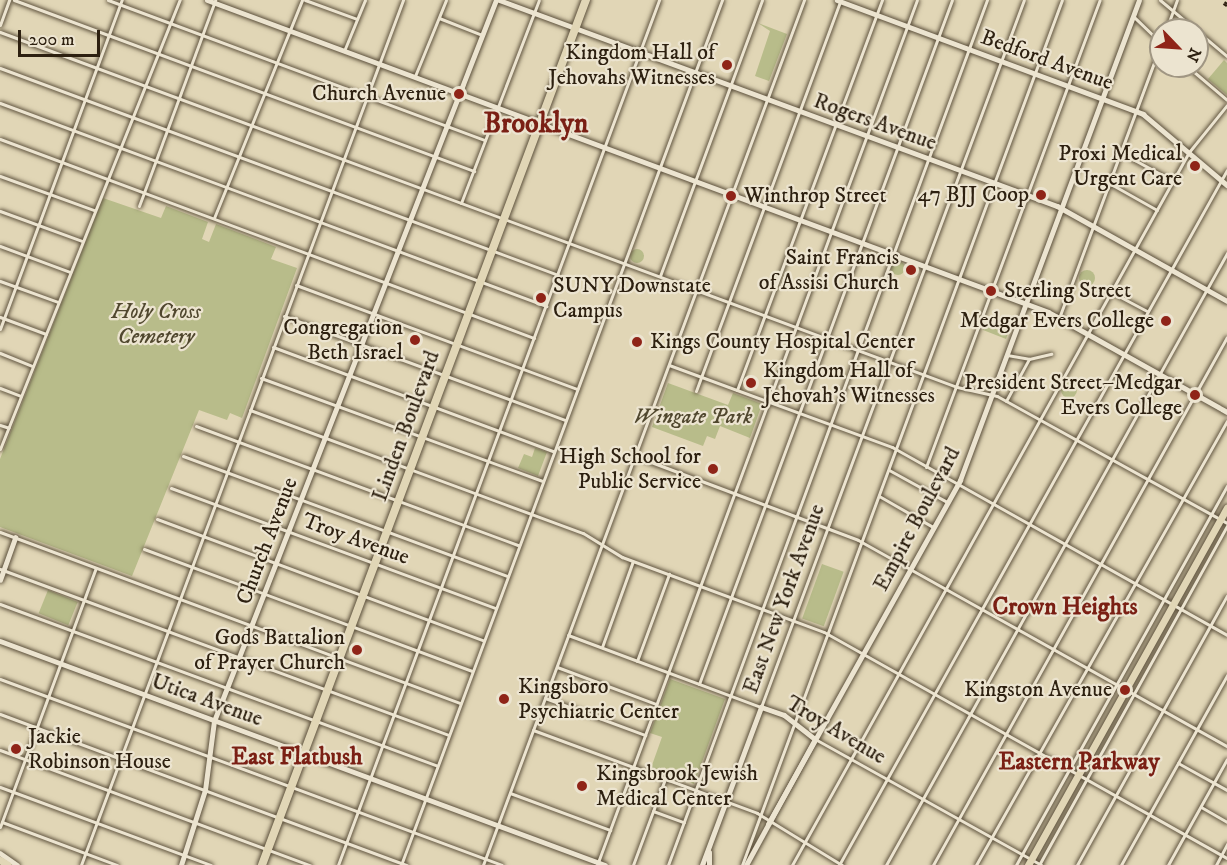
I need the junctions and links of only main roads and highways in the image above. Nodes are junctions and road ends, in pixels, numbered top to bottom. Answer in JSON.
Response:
{"nodes":[{"id":1,"x":207,"y":0,"type":"edge"},
{"id":2,"x":498,"y":0,"type":"edge"},
{"id":3,"x":586,"y":0,"type":"edge"},
{"id":4,"x":1138,"y":0,"type":"edge"},
{"id":5,"x":214,"y":1,"type":"edge"},
{"id":6,"x":575,"y":28,"type":"junction"},
{"id":7,"x":459,"y":94,"type":"junction"},
{"id":8,"x":539,"y":123,"type":"junction"},
{"id":9,"x":1061,"y":208,"type":"junction"},
{"id":10,"x":1227,"y":301,"type":"edge"},
{"id":11,"x":1026,"y":304,"type":"junction"},
{"id":12,"x":1227,"y":412,"type":"edge"},
{"id":13,"x":1227,"y":508,"type":"edge"},
{"id":14,"x":1225,"y":523,"type":"edge"},
{"id":15,"x":0,"y":641,"type":"edge"},
{"id":16,"x":761,"y":707,"type":"joint"},
{"id":17,"x":214,"y":721,"type":"junction"},
{"id":18,"x":815,"y":739,"type":"junction"},
{"id":19,"x":304,"y":754,"type":"junction"},
{"id":20,"x":708,"y":848,"type":"junction"},
{"id":21,"x":0,"y":860,"type":"edge"},
{"id":22,"x":1030,"y":862,"type":"edge"},
{"id":23,"x":16,"y":864,"type":"edge"},
{"id":24,"x":597,"y":864,"type":"edge"},
{"id":25,"x":181,"y":865,"type":"edge"},
{"id":26,"x":262,"y":865,"type":"edge"},
{"id":27,"x":605,"y":865,"type":"edge"},
{"id":28,"x":702,"y":865,"type":"edge"},
{"id":29,"x":709,"y":865,"type":"edge"},
{"id":30,"x":744,"y":865,"type":"edge"}],
"edges":[{"from":1,"to":5,"type":"main road"},
{"from":2,"to":6,"type":"main road","name":"Rogers Avenue"},
{"from":2,"to":7,"type":"main road","name":"Church Avenue"},
{"from":3,"to":6,"type":"highway","name":"Linden Boulevard"},
{"from":4,"to":9,"type":"main road","name":"Empire Boulevard"},
{"from":5,"to":7,"type":"main road"},
{"from":6,"to":8,"type":"highway","name":"Linden Boulevard"},
{"from":6,"to":9,"type":"main road","name":"Rogers Avenue"},
{"from":7,"to":8,"type":"main road"},
{"from":7,"to":17,"type":"main road","name":"Church Avenue"},
{"from":8,"to":11,"type":"main road"},
{"from":8,"to":19,"type":"highway","name":"Linden Boulevard"},
{"from":9,"to":10,"type":"main road","name":"Rogers Avenue"},
{"from":9,"to":11,"type":"main road","name":"Empire Boulevard"},
{"from":11,"to":12,"type":"main road"},
{"from":11,"to":18,"type":"main road","name":"Empire Boulevard"},
{"from":13,"to":14,"type":"main road"},
{"from":14,"to":22,"type":"main road"},
{"from":15,"to":17,"type":"main road","name":"Utica Avenue"},
{"from":16,"to":18,"type":"main road","name":"Troy Avenue"},
{"from":16,"to":20,"type":"main road","name":"East New York Avenue"},
{"from":17,"to":19,"type":"main road","name":"Utica Avenue"},
{"from":17,"to":25,"type":"main road","name":"Church Avenue"},
{"from":18,"to":30,"type":"main road","name":"Empire Boulevard"},
{"from":19,"to":24,"type":"main road","name":"Utica Avenue"},
{"from":19,"to":26,"type":"highway","name":"Linden Boulevard"},
{"from":20,"to":28,"type":"main road","name":"East New York Avenue"},
{"from":20,"to":29,"type":"main road","name":"East New York Avenue"},
{"from":21,"to":23,"type":"main road"},
{"from":24,"to":27,"type":"main road","name":"Utica Avenue"}]}
